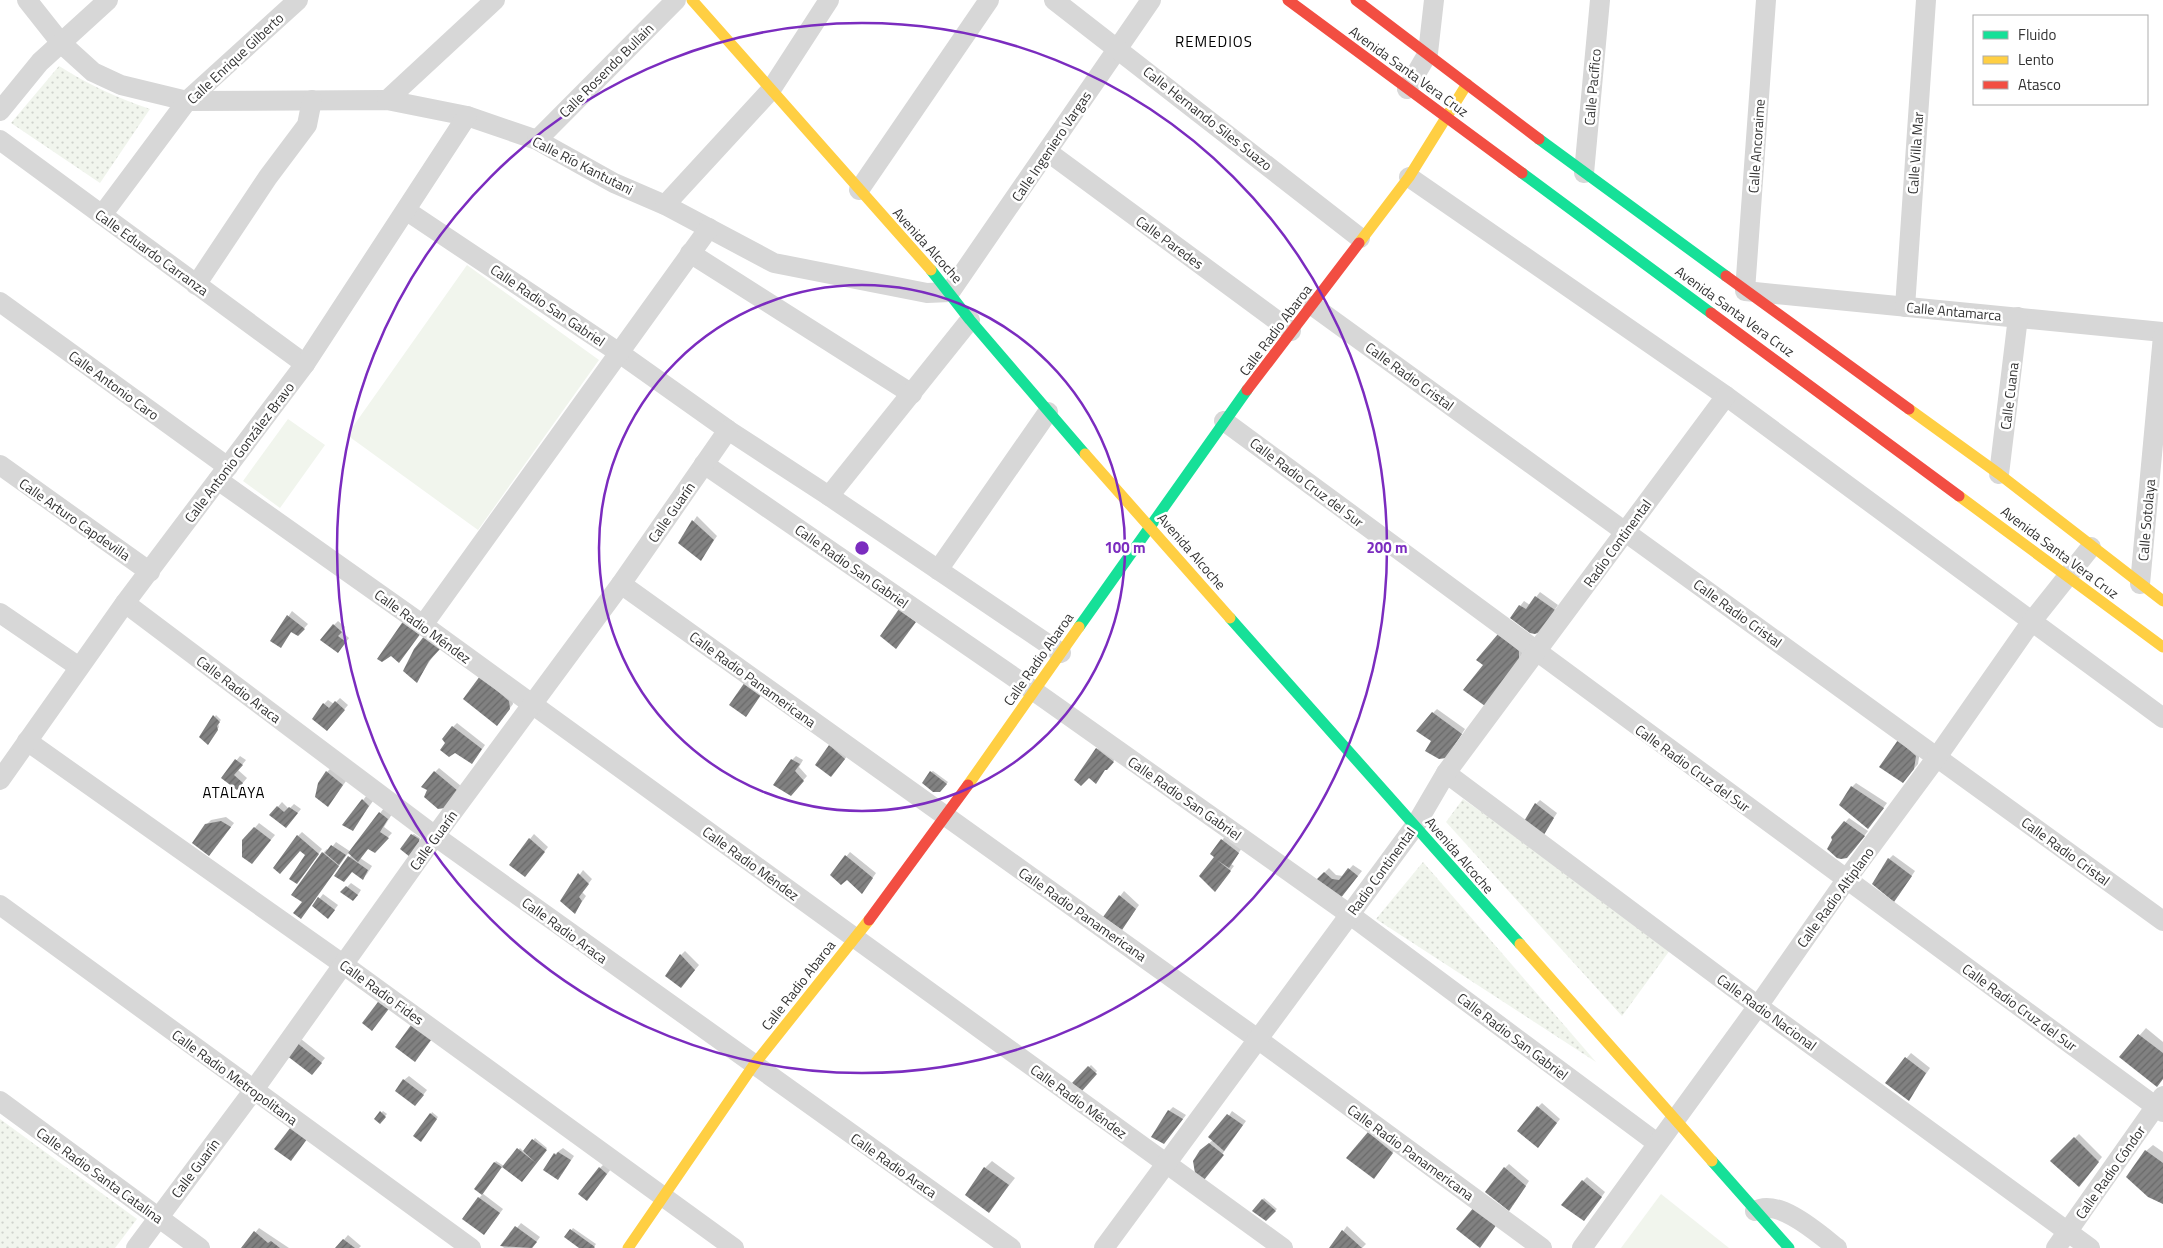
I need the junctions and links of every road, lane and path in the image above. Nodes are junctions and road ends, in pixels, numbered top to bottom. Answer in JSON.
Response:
{"nodes":[{"id":1,"x":27,"y":0,"type":"edge"},
{"id":2,"x":108,"y":0,"type":"edge"},
{"id":3,"x":298,"y":0,"type":"edge"},
{"id":4,"x":495,"y":0,"type":"edge"},
{"id":5,"x":676,"y":0,"type":"edge"},
{"id":6,"x":692,"y":0,"type":"edge"},
{"id":7,"x":829,"y":0,"type":"edge"},
{"id":8,"x":989,"y":0,"type":"edge"},
{"id":9,"x":1054,"y":0,"type":"edge"},
{"id":10,"x":1151,"y":0,"type":"edge"},
{"id":11,"x":1288,"y":0,"type":"edge"},
{"id":12,"x":1356,"y":0,"type":"edge"},
{"id":13,"x":1434,"y":0,"type":"edge"},
{"id":14,"x":1600,"y":0,"type":"edge"},
{"id":15,"x":1766,"y":0,"type":"edge"},
{"id":16,"x":1922,"y":0,"type":"edge"},
{"id":17,"x":61,"y":43,"type":"junction"},
{"id":18,"x":1118,"y":48,"type":"junction"},
{"id":19,"x":1428,"y":53,"type":"junction"},
{"id":20,"x":1467,"y":84,"type":"junction"},
{"id":21,"x":1407,"y":89,"type":"junction"},
{"id":22,"x":770,"y":90,"type":"junction"},
{"id":23,"x":312,"y":100,"type":"junction"},
{"id":24,"x":388,"y":100,"type":"junction"},
{"id":25,"x":187,"y":101,"type":"junction"},
{"id":26,"x":0,"y":112,"type":"edge"},
{"id":27,"x":467,"y":116,"type":"junction"},
{"id":28,"x":1447,"y":118,"type":"junction"},
{"id":29,"x":0,"y":140,"type":"edge"},
{"id":30,"x":537,"y":140,"type":"junction"},
{"id":31,"x":1048,"y":152,"type":"junction"},
{"id":32,"x":1584,"y":174,"type":"junction"},
{"id":33,"x":1409,"y":177,"type":"junction"},
{"id":34,"x":859,"y":190,"type":"junction"},
{"id":35,"x":665,"y":206,"type":"junction"},
{"id":36,"x":407,"y":211,"type":"junction"},
{"id":37,"x":102,"y":215,"type":"junction"},
{"id":38,"x":709,"y":228,"type":"junction"},
{"id":39,"x":1360,"y":238,"type":"junction"},
{"id":40,"x":690,"y":253,"type":"junction"},
{"id":41,"x":196,"y":285,"type":"junction"},
{"id":42,"x":1745,"y":291,"type":"junction"},
{"id":43,"x":950,"y":292,"type":"junction"},
{"id":44,"x":0,"y":302,"type":"edge"},
{"id":45,"x":1313,"y":306,"type":"junction"},
{"id":46,"x":1905,"y":307,"type":"junction"},
{"id":47,"x":2018,"y":317,"type":"junction"},
{"id":48,"x":970,"y":320,"type":"junction"},
{"id":49,"x":1291,"y":331,"type":"junction"},
{"id":50,"x":2163,"y":332,"type":"edge"},
{"id":51,"x":2163,"y":336,"type":"edge"},
{"id":52,"x":618,"y":352,"type":"junction"},
{"id":53,"x":305,"y":364,"type":"junction"},
{"id":54,"x":912,"y":394,"type":"junction"},
{"id":55,"x":1726,"y":396,"type":"junction"},
{"id":56,"x":1048,"y":412,"type":"junction"},
{"id":57,"x":1224,"y":421,"type":"junction"},
{"id":58,"x":728,"y":430,"type":"junction"},
{"id":59,"x":704,"y":464,"type":"junction"},
{"id":60,"x":0,"y":465,"type":"edge"},
{"id":61,"x":223,"y":473,"type":"junction"},
{"id":62,"x":1999,"y":474,"type":"junction"},
{"id":63,"x":829,"y":496,"type":"junction"},
{"id":64,"x":1149,"y":525,"type":"junction"},
{"id":65,"x":1625,"y":531,"type":"junction"},
{"id":66,"x":2091,"y":547,"type":"junction"},
{"id":67,"x":938,"y":570,"type":"junction"},
{"id":68,"x":150,"y":572,"type":"junction"},
{"id":69,"x":2068,"y":576,"type":"junction"},
{"id":70,"x":621,"y":584,"type":"junction"},
{"id":71,"x":2140,"y":584,"type":"junction"},
{"id":72,"x":2163,"y":601,"type":"edge"},
{"id":73,"x":125,"y":604,"type":"junction"},
{"id":74,"x":0,"y":614,"type":"edge"},
{"id":75,"x":2032,"y":621,"type":"junction"},
{"id":76,"x":423,"y":625,"type":"junction"},
{"id":77,"x":2163,"y":647,"type":"edge"},
{"id":78,"x":1061,"y":653,"type":"junction"},
{"id":79,"x":1536,"y":653,"type":"junction"},
{"id":80,"x":79,"y":667,"type":"junction"},
{"id":81,"x":1034,"y":691,"type":"junction"},
{"id":82,"x":533,"y":705,"type":"junction"},
{"id":83,"x":2163,"y":718,"type":"edge"},
{"id":84,"x":27,"y":741,"type":"junction"},
{"id":85,"x":1937,"y":757,"type":"junction"},
{"id":86,"x":1446,"y":773,"type":"junction"},
{"id":87,"x":1,"y":774,"type":"edge"},
{"id":88,"x":946,"y":817,"type":"junction"},
{"id":89,"x":1414,"y":826,"type":"junction"},
{"id":90,"x":435,"y":836,"type":"junction"},
{"id":91,"x":1846,"y":880,"type":"junction"},
{"id":92,"x":0,"y":905,"type":"edge"},
{"id":93,"x":1349,"y":914,"type":"junction"},
{"id":94,"x":2163,"y":921,"type":"edge"},
{"id":95,"x":854,"y":938,"type":"junction"},
{"id":96,"x":344,"y":965,"type":"junction"},
{"id":97,"x":1758,"y":1006,"type":"junction"},
{"id":98,"x":1259,"y":1040,"type":"junction"},
{"id":99,"x":753,"y":1066,"type":"junction"},
{"id":100,"x":253,"y":1091,"type":"junction"},
{"id":101,"x":0,"y":1101,"type":"edge"},
{"id":102,"x":2161,"y":1105,"type":"edge"},
{"id":103,"x":1674,"y":1119,"type":"junction"},
{"id":104,"x":1657,"y":1143,"type":"junction"},
{"id":105,"x":1167,"y":1165,"type":"junction"},
{"id":106,"x":663,"y":1197,"type":"junction"},
{"id":107,"x":1755,"y":1211,"type":"junction"},
{"id":108,"x":158,"y":1217,"type":"junction"},
{"id":109,"x":2062,"y":1240,"type":"edge"},
{"id":110,"x":136,"y":1248,"type":"edge"},
{"id":111,"x":200,"y":1248,"type":"edge"},
{"id":112,"x":471,"y":1248,"type":"edge"},
{"id":113,"x":628,"y":1248,"type":"edge"},
{"id":114,"x":734,"y":1248,"type":"edge"},
{"id":115,"x":1011,"y":1248,"type":"edge"},
{"id":116,"x":1104,"y":1248,"type":"edge"},
{"id":117,"x":1283,"y":1248,"type":"edge"},
{"id":118,"x":1542,"y":1248,"type":"edge"},
{"id":119,"x":1582,"y":1248,"type":"edge"},
{"id":120,"x":1789,"y":1248,"type":"edge"},
{"id":121,"x":1837,"y":1248,"type":"edge"},
{"id":122,"x":2090,"y":1248,"type":"edge"}],
"edges":[{"from":1,"to":17,"type":"street","name":"Calle Río Kantutani"},
{"from":2,"to":17,"type":"street"},
{"from":3,"to":25,"type":"street","name":"Calle Enrique Gilberto"},
{"from":4,"to":24,"type":"street"},
{"from":5,"to":30,"type":"street","name":"Calle Rosendo Bullain"},
{"from":6,"to":22,"type":"street","name":"Avenida Alcoche"},
{"from":7,"to":22,"type":"street"},
{"from":8,"to":34,"type":"street"},
{"from":9,"to":18,"type":"street","name":"Calle Hernando Siles Suazo"},
{"from":10,"to":18,"type":"street","name":"Calle Ingeniero Vargas"},
{"from":11,"to":21,"type":"street","name":"Avenida Santa Vera Cruz"},
{"from":12,"to":19,"type":"street","name":"Avenida Santa Vera Cruz"},
{"from":13,"to":19,"type":"street"},
{"from":14,"to":32,"type":"street","name":"Calle Pacífico"},
{"from":15,"to":42,"type":"street","name":"Calle Ancoraime"},
{"from":16,"to":46,"type":"street","name":"Calle Villa Mar"},
{"from":17,"to":25,"type":"street","name":"Calle Río Kantutani"},
{"from":17,"to":26,"type":"street"},
{"from":18,"to":31,"type":"street","name":"Calle Ingeniero Vargas"},
{"from":18,"to":39,"type":"street","name":"Calle Hernando Siles Suazo"},
{"from":19,"to":20,"type":"street","name":"Avenida Santa Vera Cruz"},
{"from":19,"to":21,"type":"street"},
{"from":20,"to":28,"type":"street","name":"Calle Radio Abaroa"},
{"from":20,"to":32,"type":"street","name":"Avenida Santa Vera Cruz"},
{"from":21,"to":28,"type":"street","name":"Avenida Santa Vera Cruz"},
{"from":22,"to":34,"type":"street","name":"Avenida Alcoche"},
{"from":22,"to":35,"type":"street"},
{"from":23,"to":24,"type":"street","name":"Calle Río Kantutani"},
{"from":23,"to":25,"type":"street","name":"Calle Río Kantutani"},
{"from":23,"to":41,"type":"street"},
{"from":24,"to":27,"type":"street","name":"Calle Río Kantutani"},
{"from":25,"to":37,"type":"street","name":"Calle Enrique Gilberto"},
{"from":27,"to":30,"type":"street","name":"Calle Río Kantutani"},
{"from":27,"to":36,"type":"street","name":"Calle Antonio González Bravo"},
{"from":28,"to":33,"type":"street","name":"Calle Radio Abaroa"},
{"from":28,"to":69,"type":"street","name":"Avenida Santa Vera Cruz"},
{"from":29,"to":37,"type":"street","name":"Calle Eduardo Carranza"},
{"from":30,"to":35,"type":"street","name":"Calle Río Kantutani"},
{"from":31,"to":43,"type":"street","name":"Calle Ingeniero Vargas"},
{"from":31,"to":49,"type":"street","name":"Calle Paredes"},
{"from":32,"to":42,"type":"street","name":"Avenida Santa Vera Cruz"},
{"from":33,"to":39,"type":"street","name":"Calle Radio Abaroa"},
{"from":33,"to":55,"type":"street"},
{"from":34,"to":43,"type":"street","name":"Avenida Alcoche"},
{"from":35,"to":38,"type":"street","name":"Calle Río Kantutani"},
{"from":36,"to":52,"type":"street","name":"Calle Radio San Gabriel"},
{"from":36,"to":53,"type":"street","name":"Calle Antonio González Bravo"},
{"from":37,"to":41,"type":"street","name":"Calle Eduardo Carranza"},
{"from":38,"to":40,"type":"street"},
{"from":38,"to":43,"type":"street","name":"Calle Río Kantutani"},
{"from":39,"to":45,"type":"street","name":"Calle Radio Abaroa"},
{"from":40,"to":52,"type":"street"},
{"from":40,"to":54,"type":"street"},
{"from":41,"to":53,"type":"street","name":"Calle Eduardo Carranza"},
{"from":42,"to":46,"type":"street","name":"Calle Antamarca"},
{"from":42,"to":62,"type":"street","name":"Avenida Santa Vera Cruz"},
{"from":43,"to":48,"type":"street","name":"Avenida Alcoche"},
{"from":44,"to":61,"type":"street","name":"Calle Antonio Caro"},
{"from":45,"to":49,"type":"street","name":"Calle Radio Abaroa"},
{"from":45,"to":65,"type":"street","name":"Calle Radio Cristal"},
{"from":46,"to":47,"type":"street","name":"Calle Antamarca"},
{"from":47,"to":50,"type":"street","name":"Calle Antamarca"},
{"from":47,"to":62,"type":"street","name":"Calle Cuana"},
{"from":48,"to":54,"type":"street"},
{"from":48,"to":56,"type":"street","name":"Avenida Alcoche"},
{"from":49,"to":57,"type":"street","name":"Calle Radio Abaroa"},
{"from":51,"to":71,"type":"street","name":"Calle Sotolaya"},
{"from":52,"to":58,"type":"street","name":"Calle Radio San Gabriel"},
{"from":52,"to":76,"type":"street"},
{"from":53,"to":61,"type":"street","name":"Calle Antonio González Bravo"},
{"from":54,"to":63,"type":"street"},
{"from":55,"to":65,"type":"street","name":"Radio Continental"},
{"from":55,"to":75,"type":"street"},
{"from":56,"to":64,"type":"street","name":"Avenida Alcoche"},
{"from":56,"to":67,"type":"street"},
{"from":57,"to":64,"type":"street","name":"Calle Radio Abaroa"},
{"from":57,"to":79,"type":"street","name":"Calle Radio Cruz del Sur"},
{"from":58,"to":59,"type":"street","name":"Calle Guarín"},
{"from":58,"to":63,"type":"street","name":"Calle Radio San Gabriel"},
{"from":59,"to":70,"type":"street","name":"Calle Guarín"},
{"from":59,"to":81,"type":"street","name":"Calle Radio San Gabriel"},
{"from":60,"to":68,"type":"street","name":"Calle Arturo Capdevilla"},
{"from":61,"to":68,"type":"street","name":"Calle Antonio González Bravo"},
{"from":61,"to":76,"type":"street","name":"Calle Radio Méndez"},
{"from":62,"to":66,"type":"street","name":"Avenida Santa Vera Cruz"},
{"from":63,"to":67,"type":"street","name":"Calle Radio San Gabriel"},
{"from":64,"to":78,"type":"street","name":"Calle Radio Abaroa"},
{"from":64,"to":89,"type":"street","name":"Avenida Alcoche"},
{"from":65,"to":79,"type":"street","name":"Radio Continental"},
{"from":65,"to":85,"type":"street","name":"Calle Radio Cristal"},
{"from":66,"to":69,"type":"street","name":"Calle Radio Altiplano"},
{"from":66,"to":71,"type":"street","name":"Avenida Santa Vera Cruz"},
{"from":67,"to":78,"type":"street","name":"Calle Radio San Gabriel"},
{"from":68,"to":73,"type":"street","name":"Calle Antonio González Bravo"},
{"from":69,"to":75,"type":"street","name":"Calle Radio Altiplano"},
{"from":69,"to":77,"type":"street","name":"Avenida Santa Vera Cruz"},
{"from":70,"to":82,"type":"street","name":"Calle Guarín"},
{"from":70,"to":88,"type":"street","name":"Calle Radio Panamericana"},
{"from":71,"to":72,"type":"street","name":"Avenida Santa Vera Cruz"},
{"from":73,"to":80,"type":"street","name":"Calle Antonio González Bravo"},
{"from":73,"to":90,"type":"street","name":"Calle Radio Araca"},
{"from":74,"to":80,"type":"street"},
{"from":75,"to":83,"type":"street"},
{"from":75,"to":85,"type":"street","name":"Calle Radio Altiplano"},
{"from":76,"to":82,"type":"street","name":"Calle Radio Méndez"},
{"from":78,"to":81,"type":"street","name":"Calle Radio Abaroa"},
{"from":79,"to":86,"type":"street","name":"Radio Continental"},
{"from":79,"to":91,"type":"street","name":"Calle Radio Cruz del Sur"},
{"from":80,"to":84,"type":"street","name":"Calle Antonio González Bravo"},
{"from":81,"to":88,"type":"street","name":"Calle Radio Abaroa"},
{"from":81,"to":93,"type":"street","name":"Calle Radio San Gabriel"},
{"from":82,"to":90,"type":"street","name":"Calle Guarín"},
{"from":82,"to":95,"type":"street","name":"Calle Radio Méndez"},
{"from":84,"to":87,"type":"street","name":"Calle Antonio González Bravo"},
{"from":84,"to":96,"type":"street","name":"Calle Radio Fides"},
{"from":85,"to":91,"type":"street","name":"Calle Radio Altiplano"},
{"from":85,"to":94,"type":"street","name":"Calle Radio Cristal"},
{"from":86,"to":89,"type":"street","name":"Radio Continental"},
{"from":86,"to":97,"type":"street","name":"Calle Radio Nacional"},
{"from":88,"to":95,"type":"street","name":"Calle Radio Abaroa"},
{"from":88,"to":98,"type":"street","name":"Calle Radio Panamericana"},
{"from":89,"to":93,"type":"street","name":"Radio Continental"},
{"from":89,"to":103,"type":"street","name":"Avenida Alcoche"},
{"from":90,"to":96,"type":"street","name":"Calle Guarín"},
{"from":90,"to":99,"type":"street","name":"Calle Radio Araca"},
{"from":91,"to":97,"type":"street","name":"Calle Radio Altiplano"},
{"from":91,"to":102,"type":"street","name":"Calle Radio Cruz del Sur"},
{"from":92,"to":100,"type":"street","name":"Calle Radio Metropolitana"},
{"from":93,"to":98,"type":"street","name":"Radio Continental"},
{"from":93,"to":104,"type":"street","name":"Calle Radio San Gabriel"},
{"from":95,"to":99,"type":"street","name":"Calle Radio Abaroa"},
{"from":95,"to":105,"type":"street","name":"Calle Radio Méndez"},
{"from":96,"to":100,"type":"street","name":"Calle Guarín"},
{"from":96,"to":106,"type":"street","name":"Calle Radio Fides"},
{"from":97,"to":103,"type":"street","name":"Calle Radio Altiplano"},
{"from":97,"to":109,"type":"street","name":"Calle Radio Nacional"},
{"from":98,"to":105,"type":"street","name":"Radio Continental"},
{"from":98,"to":118,"type":"street","name":"Calle Radio Panamericana"},
{"from":99,"to":106,"type":"street","name":"Calle Radio Abaroa"},
{"from":99,"to":115,"type":"street","name":"Calle Radio Araca"},
{"from":100,"to":108,"type":"street","name":"Calle Guarín"},
{"from":100,"to":112,"type":"street","name":"Calle Radio Metropolitana"},
{"from":101,"to":108,"type":"street","name":"Calle Radio Santa Catalina"},
{"from":102,"to":109,"type":"street","name":"Calle Radio Cóndor"},
{"from":103,"to":104,"type":"street","name":"Calle Radio Altiplano"},
{"from":103,"to":107,"type":"street"},
{"from":104,"to":119,"type":"street","name":"Calle Radio Altiplano"},
{"from":105,"to":116,"type":"street","name":"Radio Continental"},
{"from":105,"to":117,"type":"street","name":"Calle Radio Méndez"},
{"from":106,"to":113,"type":"street","name":"Calle Radio Abaroa"},
{"from":106,"to":114,"type":"street","name":"Calle Radio Fides"},
{"from":107,"to":120,"type":"street"},
{"from":107,"to":121,"type":"street"},
{"from":108,"to":110,"type":"street","name":"Calle Guarín"},
{"from":108,"to":111,"type":"street","name":"Calle Radio Santa Catalina"},
{"from":109,"to":122,"type":"street","name":"Calle Radio Nacional"}]}
